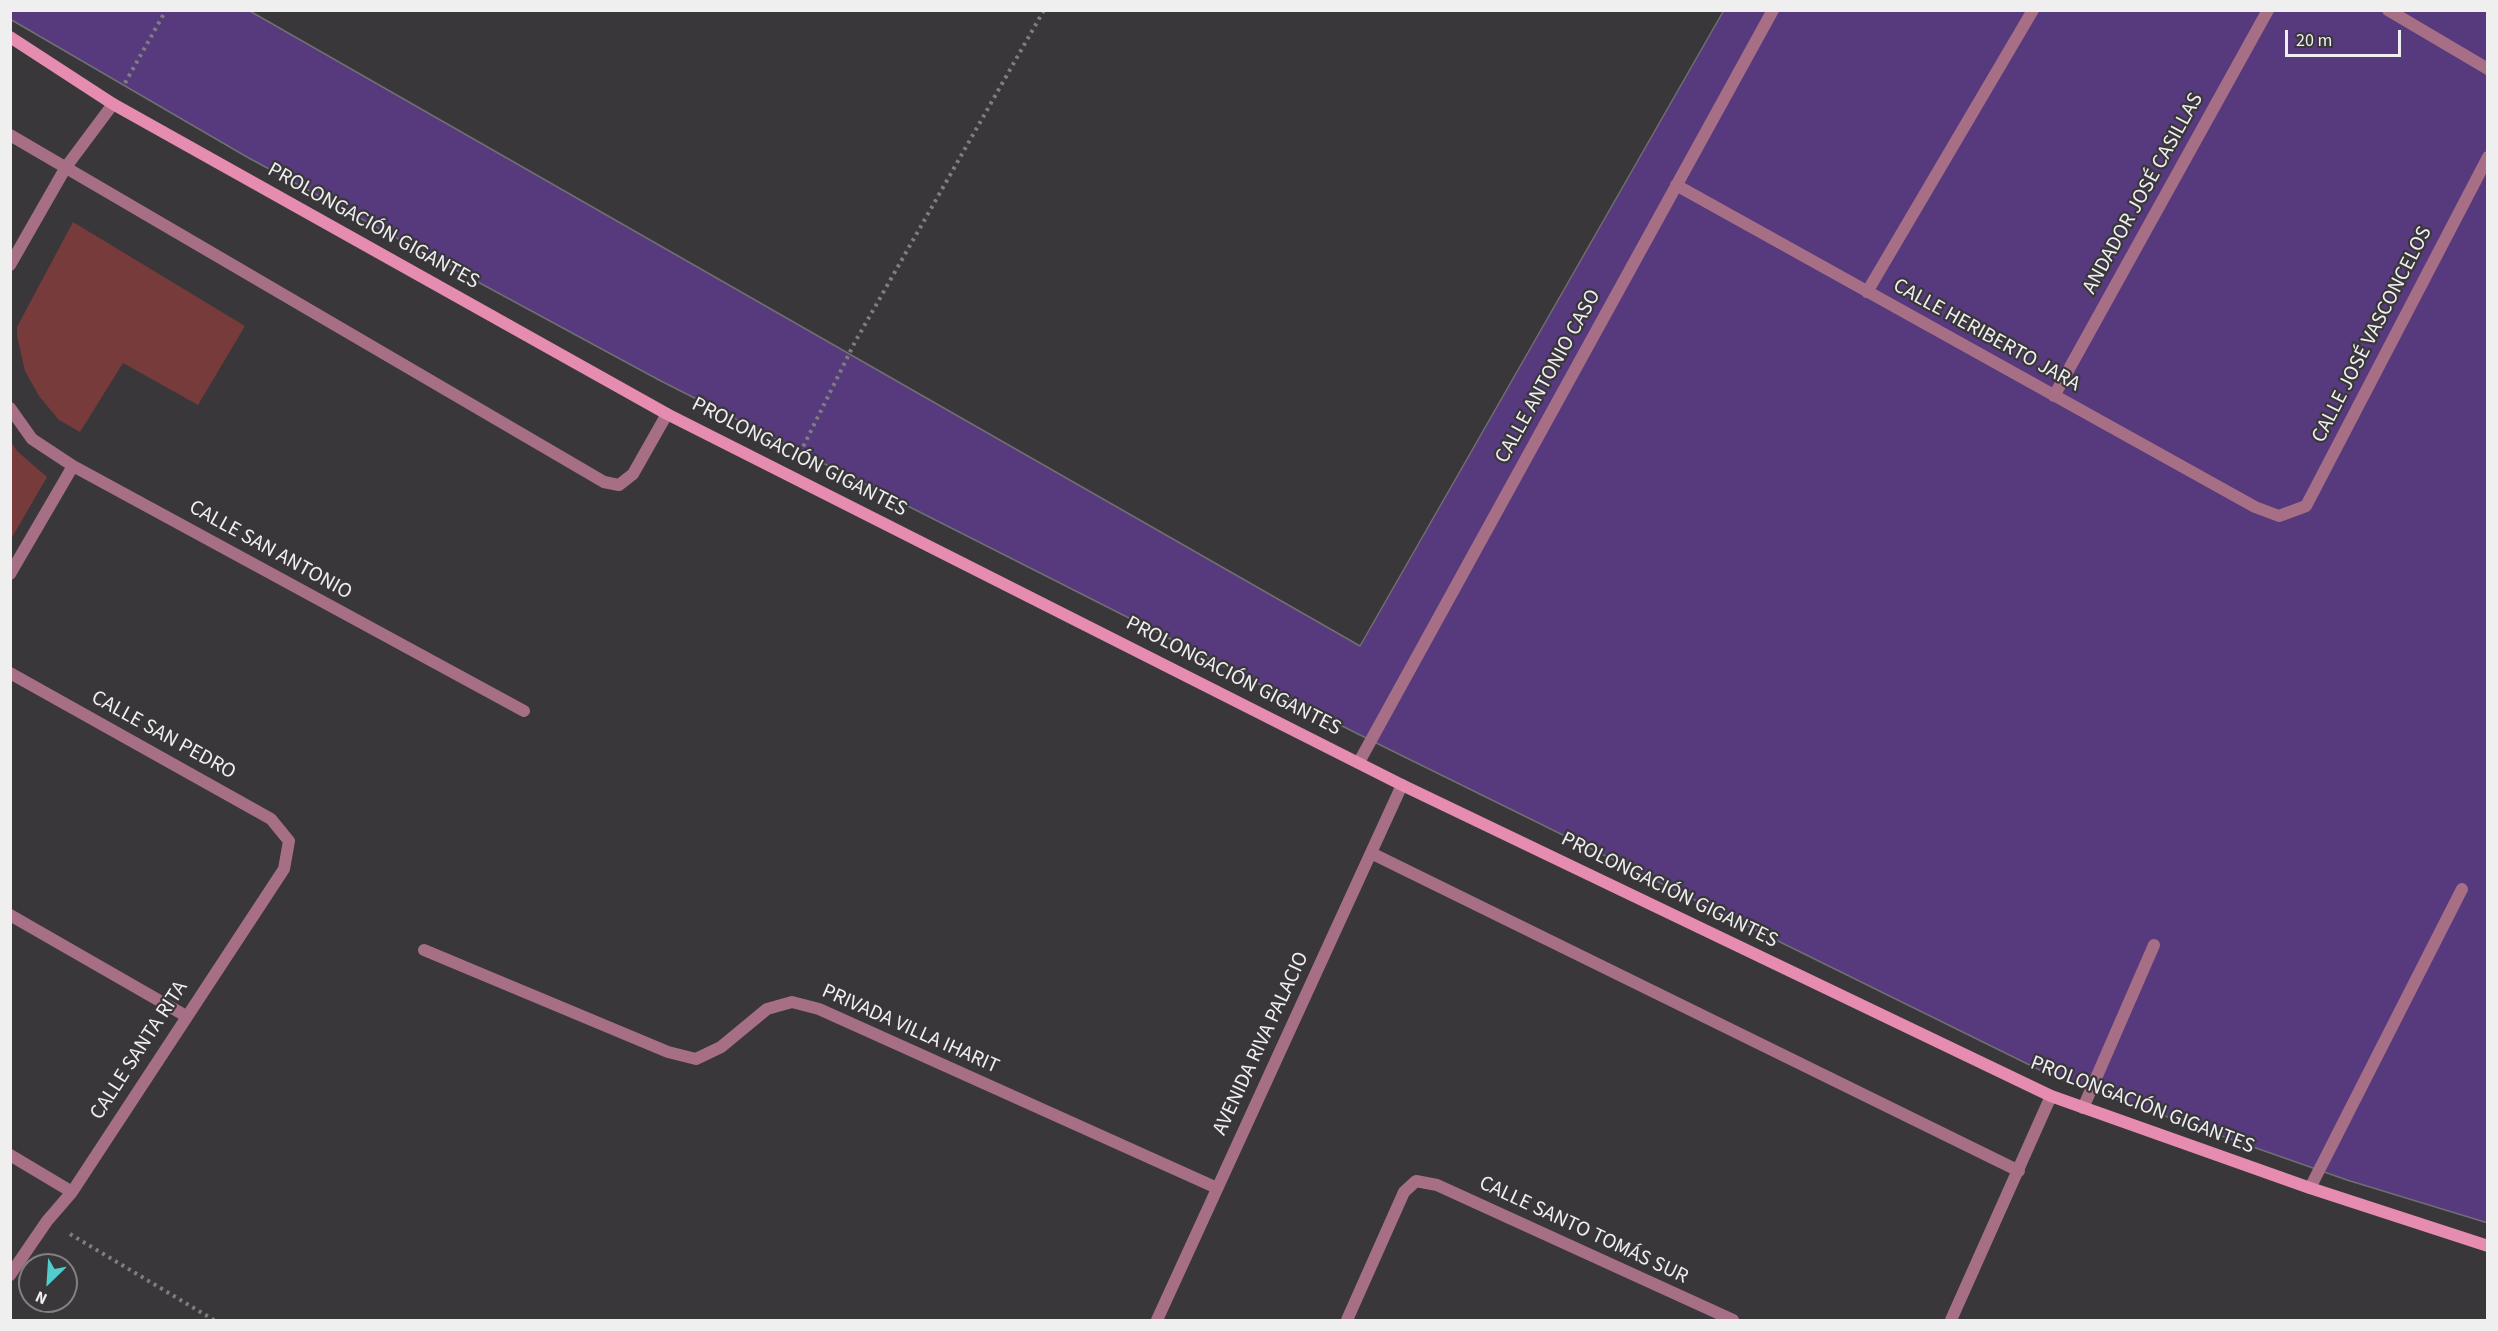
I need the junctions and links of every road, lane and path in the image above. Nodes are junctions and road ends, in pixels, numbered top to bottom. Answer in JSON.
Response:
{"nodes":[{"id":1,"x":166,"y":10,"type":"edge"},
{"id":2,"x":1044,"y":10,"type":"edge"},
{"id":3,"x":1773,"y":10,"type":"edge"},
{"id":4,"x":2032,"y":10,"type":"edge"},
{"id":5,"x":2268,"y":10,"type":"edge"},
{"id":6,"x":2388,"y":10,"type":"edge"},
{"id":7,"x":10,"y":38,"type":"edge"},
{"id":8,"x":2487,"y":69,"type":"edge"},
{"id":9,"x":113,"y":104,"type":"junction"},
{"id":10,"x":10,"y":135,"type":"edge"},
{"id":11,"x":2487,"y":157,"type":"edge"},
{"id":12,"x":66,"y":167,"type":"junction"},
{"id":13,"x":1676,"y":185,"type":"junction"},
{"id":14,"x":10,"y":265,"type":"edge"},
{"id":15,"x":1867,"y":292,"type":"junction"},
{"id":16,"x":2054,"y":396,"type":"junction"},
{"id":17,"x":10,"y":408,"type":"edge"},
{"id":18,"x":667,"y":414,"type":"junction"},
{"id":19,"x":74,"y":466,"type":"junction"},
{"id":20,"x":789,"y":475,"type":"junction"},
{"id":21,"x":2279,"y":516,"type":"joint"},
{"id":22,"x":10,"y":574,"type":"edge"},
{"id":23,"x":10,"y":673,"type":"edge"},
{"id":24,"x":524,"y":711,"type":"dead end"},
{"id":25,"x":1359,"y":762,"type":"junction"},
{"id":26,"x":1402,"y":785,"type":"junction"},
{"id":27,"x":289,"y":841,"type":"joint"},
{"id":28,"x":1371,"y":853,"type":"junction"},
{"id":29,"x":2462,"y":889,"type":"dead end"},
{"id":30,"x":10,"y":915,"type":"edge"},
{"id":31,"x":2154,"y":945,"type":"dead end"},
{"id":32,"x":424,"y":950,"type":"dead end"},
{"id":33,"x":186,"y":1016,"type":"junction"},
{"id":34,"x":2051,"y":1096,"type":"junction"},
{"id":35,"x":2083,"y":1108,"type":"junction"},
{"id":36,"x":10,"y":1155,"type":"edge"},
{"id":37,"x":2019,"y":1171,"type":"junction"},
{"id":38,"x":1217,"y":1188,"type":"junction"},
{"id":39,"x":2310,"y":1188,"type":"junction"},
{"id":40,"x":72,"y":1192,"type":"junction"},
{"id":41,"x":47,"y":1221,"type":"junction"},
{"id":42,"x":2487,"y":1246,"type":"edge"},
{"id":43,"x":10,"y":1275,"type":"edge"},
{"id":44,"x":214,"y":1320,"type":"edge"},
{"id":45,"x":1157,"y":1320,"type":"edge"},
{"id":46,"x":1347,"y":1320,"type":"edge"},
{"id":47,"x":1733,"y":1320,"type":"edge"},
{"id":48,"x":1951,"y":1320,"type":"edge"}],
"edges":[{"from":1,"to":9,"type":"path"},
{"from":2,"to":20,"type":"path"},
{"from":3,"to":13,"type":"street","name":"CALLE ANTONIO CASO"},
{"from":4,"to":15,"type":"street"},
{"from":5,"to":16,"type":"street","name":"ANDADOR JOSÉ CASILLAS"},
{"from":6,"to":8,"type":"street"},
{"from":7,"to":9,"type":"street","name":"PROLONGACIÓN GIGANTES"},
{"from":9,"to":12,"type":"street"},
{"from":9,"to":18,"type":"street","name":"PROLONGACIÓN GIGANTES"},
{"from":10,"to":12,"type":"street"},
{"from":11,"to":21,"type":"street","name":"CALLE JOSÉ VASCONCELOS"},
{"from":12,"to":14,"type":"street"},
{"from":12,"to":18,"type":"street"},
{"from":13,"to":15,"type":"street","name":"CALLE HERIBERTO JARA"},
{"from":13,"to":25,"type":"street","name":"CALLE ANTONIO CASO"},
{"from":15,"to":16,"type":"street","name":"CALLE HERIBERTO JARA"},
{"from":16,"to":21,"type":"street","name":"CALLE HERIBERTO JARA"},
{"from":17,"to":19,"type":"street","name":"CALLE SAN ANTONIO"},
{"from":18,"to":20,"type":"street","name":"PROLONGACIÓN GIGANTES"},
{"from":19,"to":22,"type":"street"},
{"from":19,"to":24,"type":"street","name":"CALLE SAN ANTONIO"},
{"from":20,"to":25,"type":"street","name":"PROLONGACIÓN GIGANTES"},
{"from":23,"to":27,"type":"street","name":"CALLE SAN PEDRO"},
{"from":25,"to":26,"type":"street","name":"PROLONGACIÓN GIGANTES"},
{"from":26,"to":28,"type":"street","name":"AVENIDA RIVA PALACIO"},
{"from":26,"to":34,"type":"street","name":"PROLONGACIÓN GIGANTES"},
{"from":27,"to":33,"type":"street","name":"CALLE SANTA RITA"},
{"from":28,"to":37,"type":"street"},
{"from":28,"to":38,"type":"street","name":"AVENIDA RIVA PALACIO"},
{"from":29,"to":39,"type":"street"},
{"from":30,"to":33,"type":"street"},
{"from":31,"to":35,"type":"street"},
{"from":32,"to":38,"type":"street","name":"PRIVADA VILLA IHARIT"},
{"from":33,"to":40,"type":"street","name":"CALLE SANTA RITA"},
{"from":34,"to":35,"type":"street","name":"PROLONGACIÓN GIGANTES"},
{"from":34,"to":37,"type":"street"},
{"from":35,"to":39,"type":"street","name":"PROLONGACIÓN GIGANTES"},
{"from":36,"to":40,"type":"street"},
{"from":37,"to":48,"type":"street"},
{"from":38,"to":45,"type":"street","name":"AVENIDA RIVA PALACIO"},
{"from":39,"to":42,"type":"street","name":"PROLONGACIÓN GIGANTES"},
{"from":40,"to":41,"type":"street","name":"CALLE SANTA RITA"},
{"from":41,"to":43,"type":"street","name":"CALLE SANTA RITA"},
{"from":41,"to":44,"type":"path"},
{"from":46,"to":47,"type":"street","name":"CALLE SANTO TOMÁS SUR"}]}
